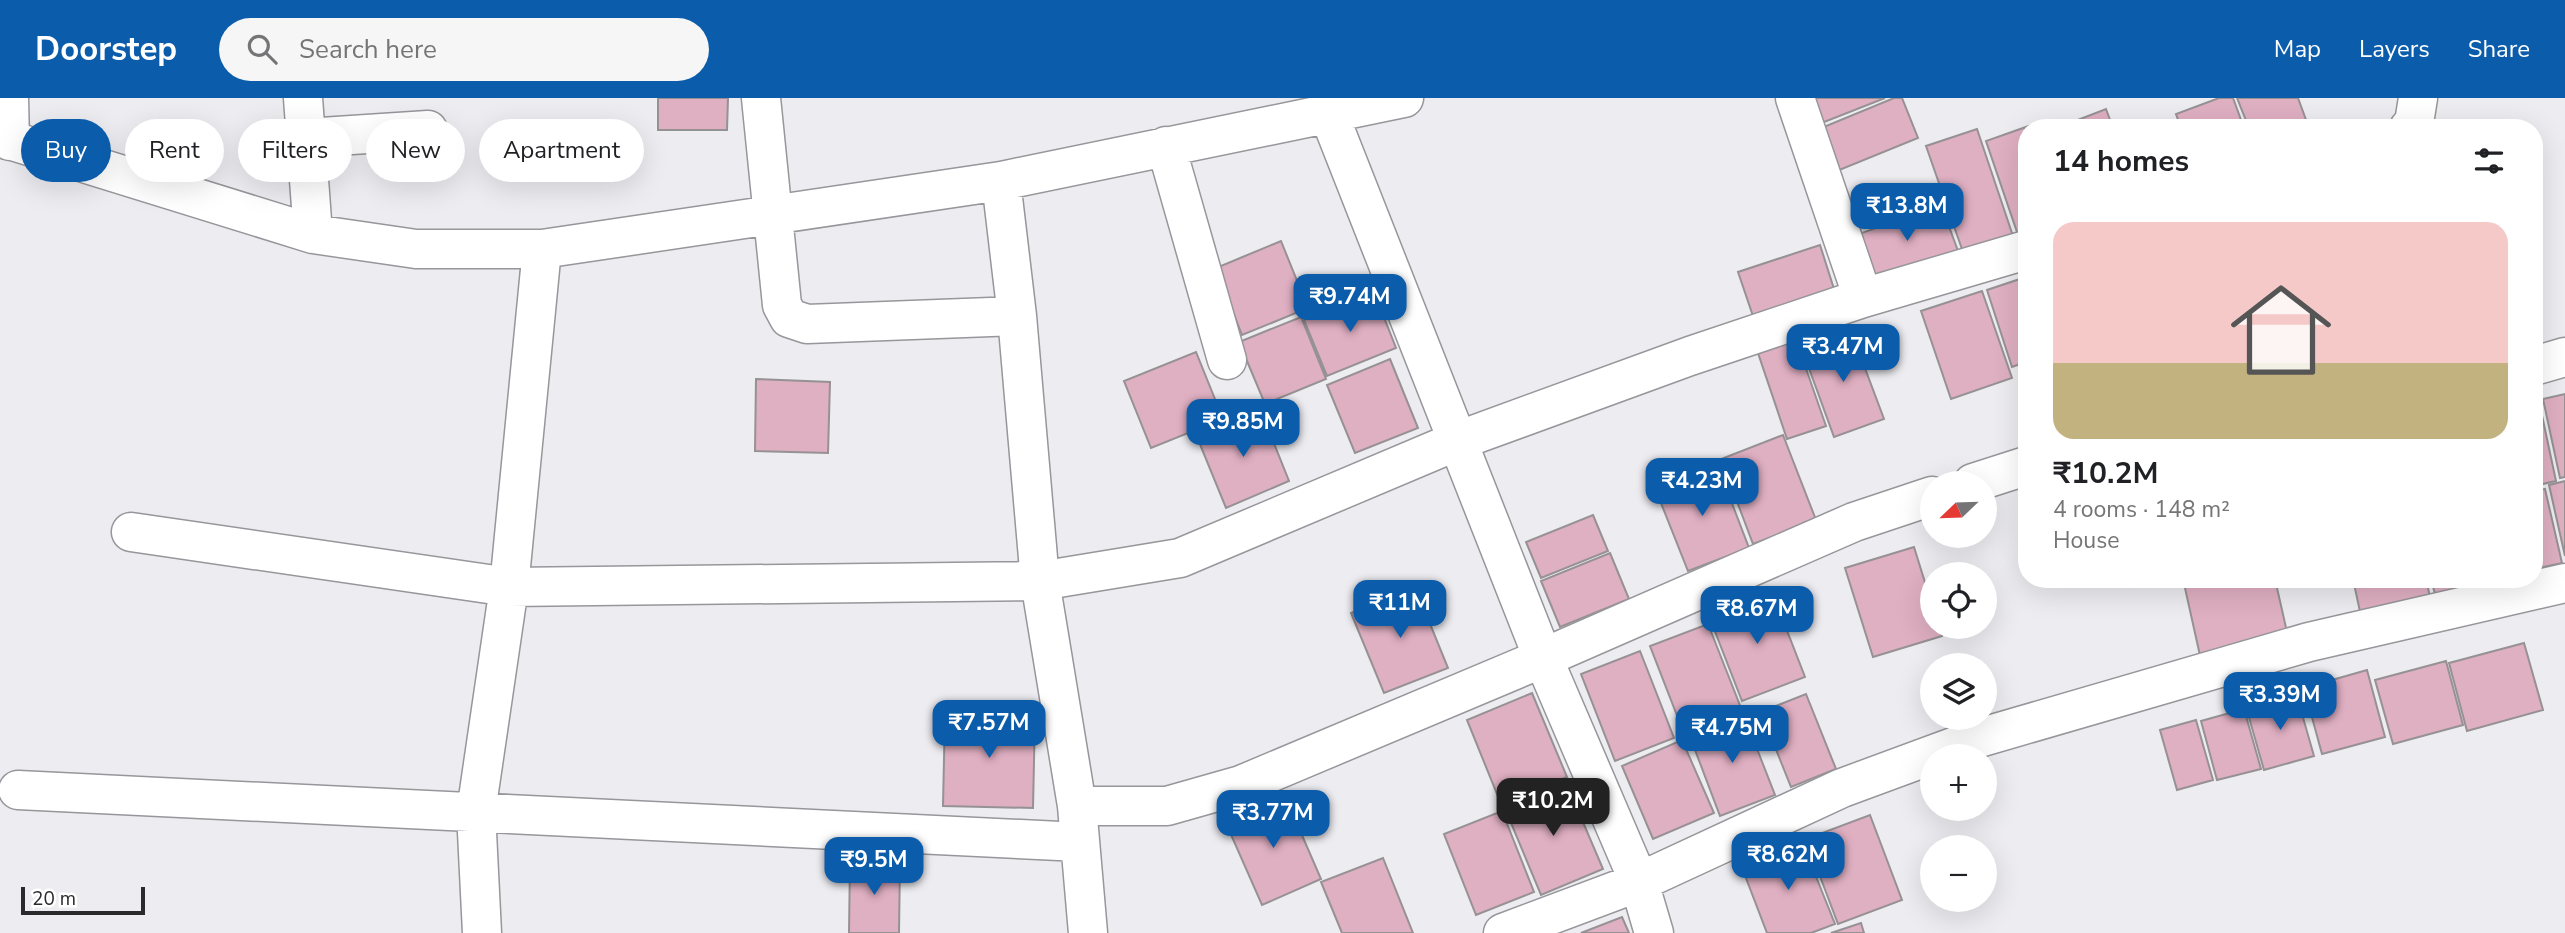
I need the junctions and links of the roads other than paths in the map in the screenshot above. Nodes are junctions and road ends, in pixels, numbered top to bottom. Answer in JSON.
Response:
{"nodes":[{"id":1,"x":9,"y":98,"type":"edge"},
{"id":2,"x":303,"y":98,"type":"edge"},
{"id":3,"x":761,"y":98,"type":"edge"},
{"id":4,"x":1404,"y":98,"type":"edge"},
{"id":5,"x":1795,"y":98,"type":"edge"},
{"id":6,"x":2418,"y":98,"type":"edge"},
{"id":7,"x":1328,"y":112,"type":"junction"},
{"id":8,"x":305,"y":119,"type":"edge"},
{"id":9,"x":2415,"y":119,"type":"edge"},
{"id":10,"x":5,"y":139,"type":"edge"},
{"id":11,"x":1166,"y":146,"type":"junction"},
{"id":12,"x":1001,"y":181,"type":"junction"},
{"id":13,"x":309,"y":182,"type":"edge"},
{"id":14,"x":772,"y":214,"type":"junction"},
{"id":15,"x":313,"y":234,"type":"junction"},
{"id":16,"x":542,"y":249,"type":"junction"},
{"id":17,"x":2018,"y":252,"type":"edge"},
{"id":18,"x":1863,"y":298,"type":"junction"},
{"id":19,"x":1017,"y":316,"type":"junction"},
{"id":20,"x":2565,"y":357,"type":"edge"},
{"id":21,"x":1227,"y":360,"type":"dead end"},
{"id":22,"x":2543,"y":363,"type":"edge"},
{"id":23,"x":1457,"y":441,"type":"junction"},
{"id":24,"x":2018,"y":469,"type":"edge"},
{"id":25,"x":1997,"y":475,"type":"edge"},
{"id":26,"x":1920,"y":500,"type":"edge"},
{"id":27,"x":131,"y":532,"type":"dead end"},
{"id":28,"x":1040,"y":581,"type":"junction"},
{"id":29,"x":2565,"y":583,"type":"edge"},
{"id":30,"x":509,"y":587,"type":"junction"},
{"id":31,"x":1544,"y":658,"type":"junction"},
{"id":32,"x":18,"y":790,"type":"dead end"},
{"id":33,"x":476,"y":812,"type":"junction"},
{"id":34,"x":1079,"y":824,"type":"junction"},
{"id":35,"x":1639,"y":882,"type":"junction"},
{"id":36,"x":482,"y":933,"type":"edge"},
{"id":37,"x":1088,"y":933,"type":"edge"},
{"id":38,"x":1503,"y":933,"type":"edge"},
{"id":39,"x":1654,"y":933,"type":"edge"}],
"edges":[{"from":1,"to":10,"type":"street"},
{"from":2,"to":8,"type":"street"},
{"from":3,"to":14,"type":"street"},
{"from":4,"to":7,"type":"street"},
{"from":5,"to":18,"type":"street"},
{"from":6,"to":9,"type":"street"},
{"from":7,"to":11,"type":"street"},
{"from":7,"to":23,"type":"street"},
{"from":10,"to":15,"type":"street"},
{"from":11,"to":12,"type":"street"},
{"from":11,"to":21,"type":"street"},
{"from":12,"to":14,"type":"street"},
{"from":12,"to":19,"type":"street"},
{"from":13,"to":15,"type":"street"},
{"from":14,"to":16,"type":"street"},
{"from":14,"to":19,"type":"street"},
{"from":15,"to":16,"type":"street"},
{"from":16,"to":30,"type":"street"},
{"from":17,"to":18,"type":"street"},
{"from":18,"to":23,"type":"street"},
{"from":19,"to":28,"type":"street"},
{"from":20,"to":22,"type":"street"},
{"from":23,"to":28,"type":"street"},
{"from":23,"to":31,"type":"street"},
{"from":24,"to":25,"type":"street"},
{"from":26,"to":31,"type":"street"},
{"from":27,"to":30,"type":"street"},
{"from":28,"to":30,"type":"street"},
{"from":28,"to":34,"type":"street"},
{"from":29,"to":35,"type":"street"},
{"from":30,"to":33,"type":"street"},
{"from":31,"to":34,"type":"street"},
{"from":31,"to":35,"type":"street"},
{"from":32,"to":33,"type":"street"},
{"from":33,"to":34,"type":"street"},
{"from":33,"to":36,"type":"street"},
{"from":34,"to":37,"type":"street"},
{"from":35,"to":38,"type":"street"},
{"from":35,"to":39,"type":"street"}]}
